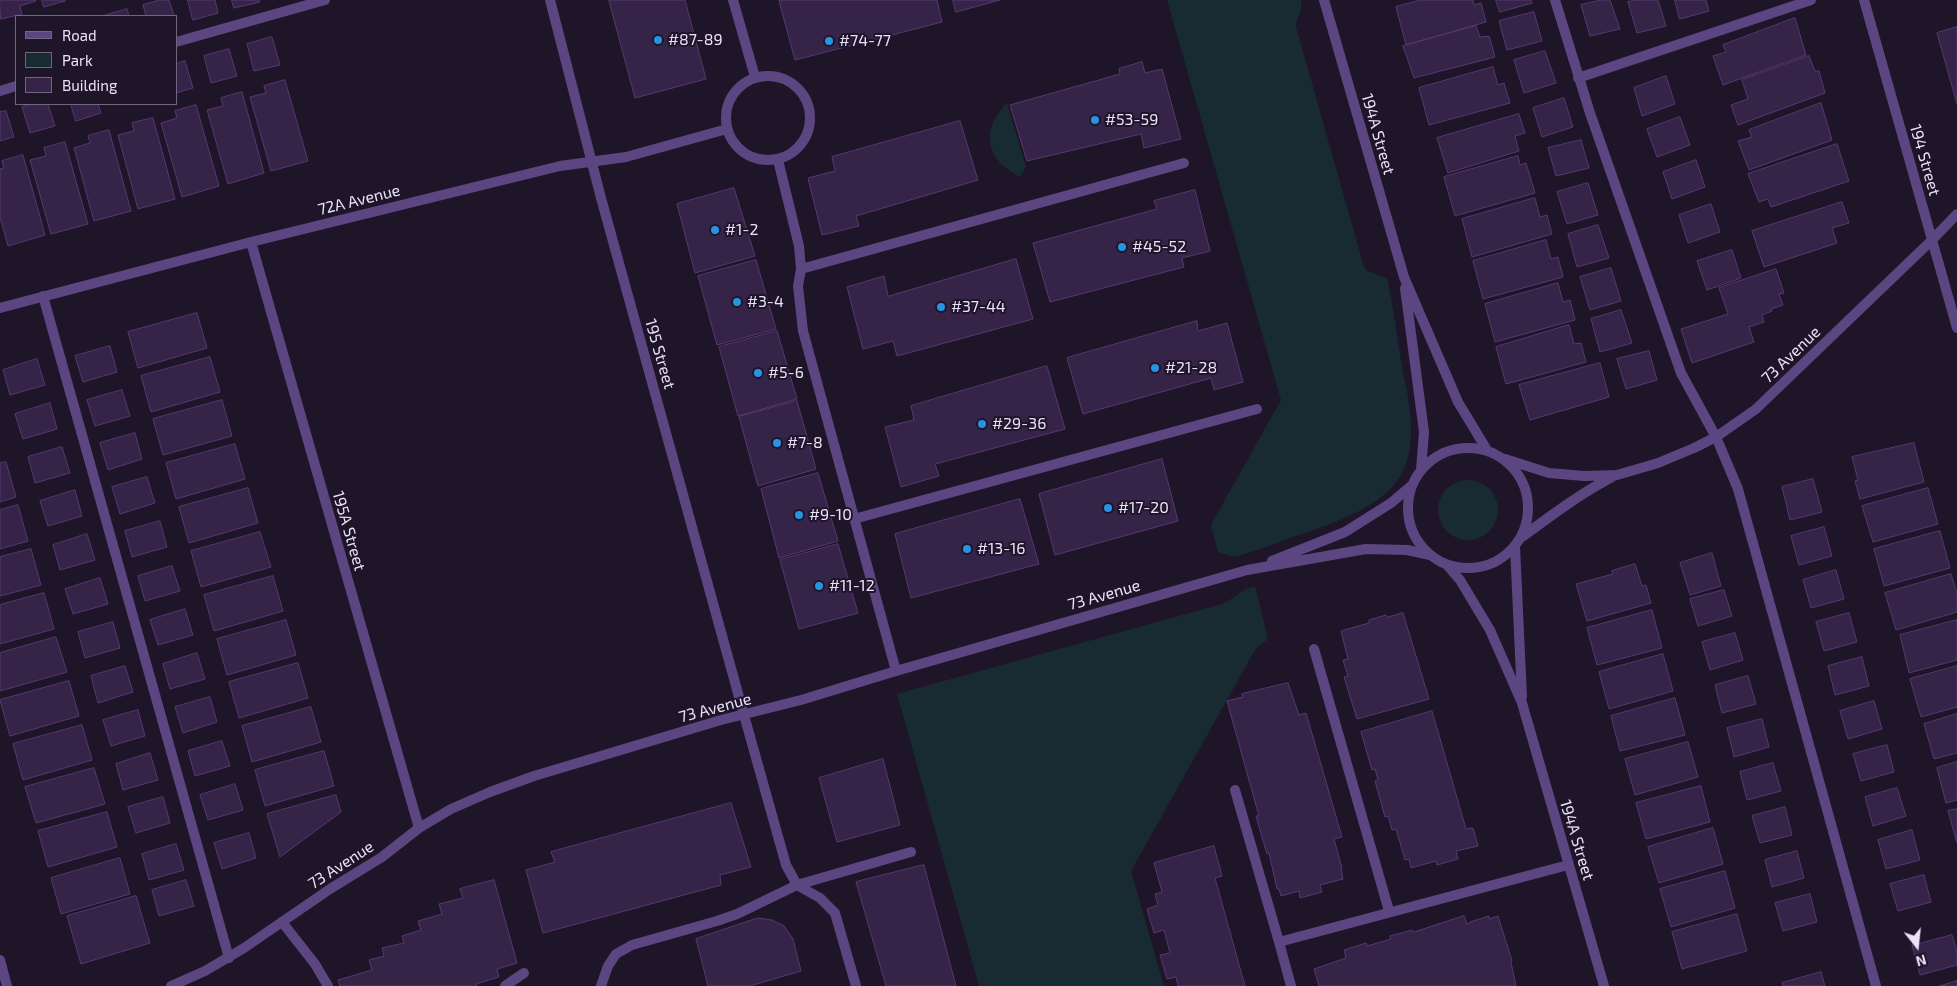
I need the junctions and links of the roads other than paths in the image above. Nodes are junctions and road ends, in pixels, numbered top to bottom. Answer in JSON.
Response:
{"nodes":[{"id":1,"x":325,"y":0,"type":"edge"},
{"id":2,"x":550,"y":0,"type":"edge"},
{"id":3,"x":733,"y":0,"type":"edge"},
{"id":4,"x":1324,"y":0,"type":"edge"},
{"id":5,"x":1555,"y":0,"type":"edge"},
{"id":6,"x":1811,"y":0,"type":"edge"},
{"id":7,"x":1864,"y":0,"type":"edge"},
{"id":8,"x":178,"y":41,"type":"edge"},
{"id":9,"x":755,"y":77,"type":"junction"},
{"id":10,"x":1578,"y":78,"type":"junction"},
{"id":11,"x":15,"y":86,"type":"edge"},
{"id":12,"x":0,"y":91,"type":"edge"},
{"id":13,"x":727,"y":129,"type":"junction"},
{"id":14,"x":778,"y":160,"type":"junction"},
{"id":15,"x":592,"y":162,"type":"junction"},
{"id":16,"x":1184,"y":163,"type":"dead end"},
{"id":17,"x":1957,"y":214,"type":"edge"},
{"id":18,"x":1932,"y":240,"type":"junction"},
{"id":19,"x":252,"y":242,"type":"junction"},
{"id":20,"x":801,"y":268,"type":"junction"},
{"id":21,"x":1404,"y":277,"type":"junction"},
{"id":22,"x":43,"y":296,"type":"junction"},
{"id":23,"x":0,"y":308,"type":"edge"},
{"id":24,"x":1957,"y":328,"type":"edge"},
{"id":25,"x":1257,"y":409,"type":"dead end"},
{"id":26,"x":1716,"y":437,"type":"junction"},
{"id":27,"x":1487,"y":450,"type":"junction"},
{"id":28,"x":1505,"y":460,"type":"junction"},
{"id":29,"x":1420,"y":470,"type":"junction"},
{"id":30,"x":1618,"y":475,"type":"junction"},
{"id":31,"x":1411,"y":486,"type":"junction"},
{"id":32,"x":854,"y":519,"type":"junction"},
{"id":33,"x":1522,"y":537,"type":"junction"},
{"id":34,"x":1515,"y":547,"type":"junction"},
{"id":35,"x":1430,"y":555,"type":"junction"},
{"id":36,"x":1447,"y":565,"type":"junction"},
{"id":37,"x":1247,"y":570,"type":"junction"},
{"id":38,"x":1314,"y":649,"type":"dead end"},
{"id":39,"x":896,"y":671,"type":"junction"},
{"id":40,"x":1522,"y":703,"type":"junction"},
{"id":41,"x":744,"y":715,"type":"junction"},
{"id":42,"x":1235,"y":790,"type":"dead end"},
{"id":43,"x":419,"y":828,"type":"junction"},
{"id":44,"x":911,"y":852,"type":"dead end"},
{"id":45,"x":1568,"y":864,"type":"junction"},
{"id":46,"x":797,"y":885,"type":"junction"},
{"id":47,"x":1389,"y":911,"type":"junction"},
{"id":48,"x":282,"y":922,"type":"junction"},
{"id":49,"x":1279,"y":942,"type":"junction"},
{"id":50,"x":229,"y":958,"type":"junction"},
{"id":51,"x":0,"y":960,"type":"edge"},
{"id":52,"x":524,"y":973,"type":"dead end"},
{"id":53,"x":7,"y":986,"type":"edge"},
{"id":54,"x":171,"y":986,"type":"edge"},
{"id":55,"x":328,"y":986,"type":"edge"},
{"id":56,"x":505,"y":986,"type":"edge"},
{"id":57,"x":601,"y":986,"type":"edge"},
{"id":58,"x":856,"y":986,"type":"edge"},
{"id":59,"x":1291,"y":986,"type":"edge"},
{"id":60,"x":1604,"y":986,"type":"edge"},
{"id":61,"x":1876,"y":986,"type":"edge"}],
"edges":[{"from":1,"to":8,"type":"street"},
{"from":2,"to":15,"type":"street","name":"195 Street"},
{"from":3,"to":9,"type":"street"},
{"from":4,"to":21,"type":"street","name":"194A Street"},
{"from":5,"to":10,"type":"street"},
{"from":6,"to":10,"type":"street"},
{"from":7,"to":18,"type":"street","name":"194 Street"},
{"from":9,"to":13,"type":"street"},
{"from":9,"to":14,"type":"street"},
{"from":10,"to":26,"type":"street"},
{"from":11,"to":12,"type":"street"},
{"from":13,"to":14,"type":"street"},
{"from":13,"to":15,"type":"street","name":"72A Avenue"},
{"from":14,"to":20,"type":"street"},
{"from":15,"to":19,"type":"street","name":"72A Avenue"},
{"from":15,"to":41,"type":"street","name":"195 Street"},
{"from":16,"to":20,"type":"street"},
{"from":17,"to":18,"type":"street","name":"73 Avenue"},
{"from":18,"to":24,"type":"street","name":"194 Street"},
{"from":18,"to":26,"type":"street","name":"73 Avenue"},
{"from":19,"to":22,"type":"street","name":"72A Avenue"},
{"from":19,"to":43,"type":"street","name":"195A Street"},
{"from":20,"to":32,"type":"street"},
{"from":21,"to":27,"type":"street","name":"194A Street"},
{"from":21,"to":29,"type":"street","name":"194A Street"},
{"from":22,"to":23,"type":"street","name":"72A Avenue"},
{"from":22,"to":50,"type":"street"},
{"from":25,"to":32,"type":"street"},
{"from":26,"to":30,"type":"street","name":"73 Avenue"},
{"from":26,"to":61,"type":"street"},
{"from":27,"to":28,"type":"street"},
{"from":27,"to":29,"type":"street"},
{"from":28,"to":30,"type":"street","name":"73 Avenue"},
{"from":28,"to":33,"type":"street"},
{"from":29,"to":31,"type":"street"},
{"from":30,"to":33,"type":"street","name":"73 Avenue"},
{"from":31,"to":35,"type":"street"},
{"from":31,"to":37,"type":"street","name":"73 Avenue"},
{"from":32,"to":39,"type":"street"},
{"from":33,"to":34,"type":"street"},
{"from":34,"to":36,"type":"street"},
{"from":34,"to":40,"type":"street","name":"194A Street"},
{"from":35,"to":36,"type":"street"},
{"from":35,"to":37,"type":"street","name":"73 Avenue"},
{"from":36,"to":40,"type":"street","name":"194A Street"},
{"from":37,"to":39,"type":"street","name":"73 Avenue"},
{"from":38,"to":47,"type":"street"},
{"from":39,"to":41,"type":"street","name":"73 Avenue"},
{"from":40,"to":45,"type":"street","name":"194A Street"},
{"from":41,"to":43,"type":"street","name":"73 Avenue"},
{"from":41,"to":46,"type":"street","name":"195 Street"},
{"from":42,"to":49,"type":"street"},
{"from":43,"to":48,"type":"street","name":"73 Avenue"},
{"from":44,"to":46,"type":"street"},
{"from":45,"to":47,"type":"street"},
{"from":45,"to":60,"type":"street","name":"194A Street"},
{"from":46,"to":57,"type":"street"},
{"from":46,"to":58,"type":"street"},
{"from":47,"to":49,"type":"street"},
{"from":48,"to":50,"type":"street","name":"73 Avenue"},
{"from":48,"to":55,"type":"street"},
{"from":49,"to":59,"type":"street"},
{"from":50,"to":54,"type":"street","name":"73 Avenue"},
{"from":51,"to":53,"type":"street"},
{"from":52,"to":56,"type":"street"}]}
